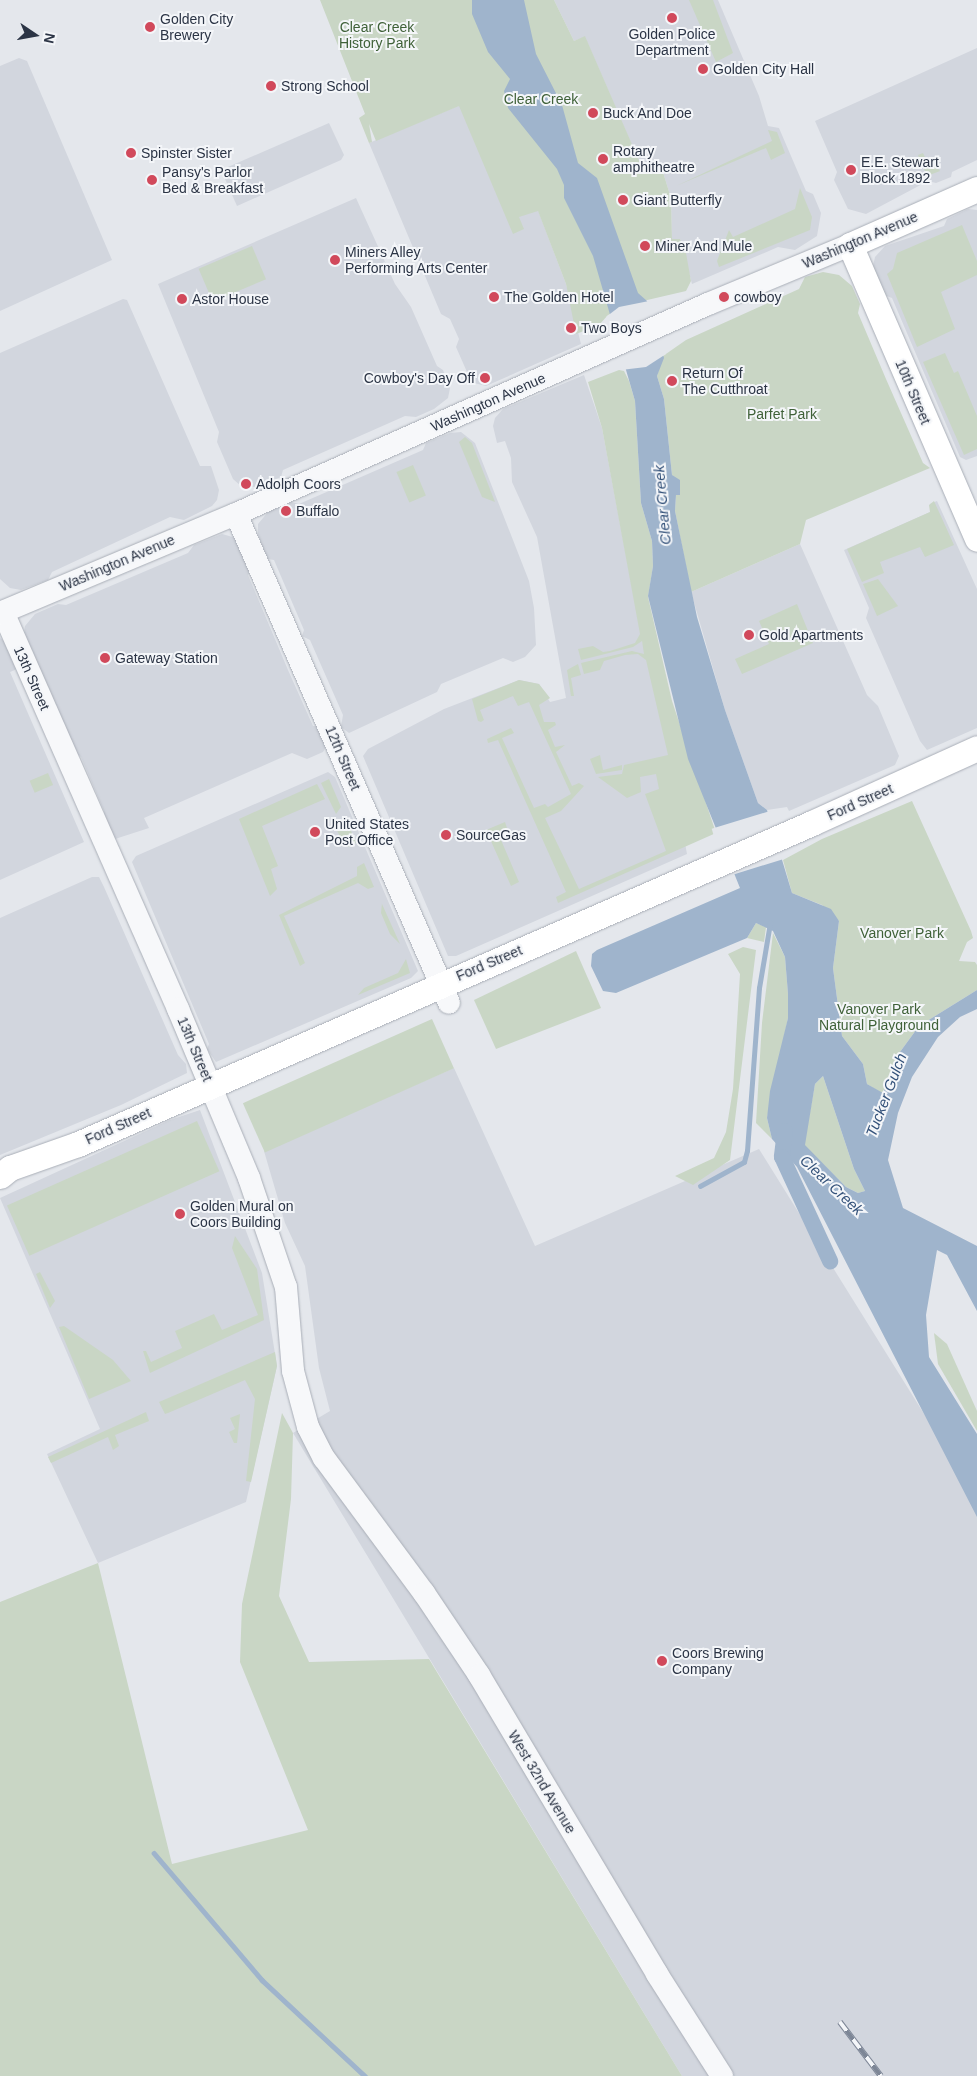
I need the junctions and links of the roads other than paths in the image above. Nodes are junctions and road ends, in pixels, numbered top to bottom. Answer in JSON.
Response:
{"nodes":[{"id":1,"x":977,"y":189,"type":"edge"},
{"id":2,"x":850,"y":245,"type":"junction"},
{"id":3,"x":236,"y":514,"type":"junction"},
{"id":4,"x":977,"y":539,"type":"edge"},
{"id":5,"x":1,"y":613,"type":"edge"},
{"id":6,"x":977,"y":748,"type":"edge"},
{"id":7,"x":444,"y":993,"type":"junction"},
{"id":8,"x":210,"y":1084,"type":"junction"},
{"id":9,"x":3,"y":1170,"type":"edge"},
{"id":10,"x":350,"y":1495,"type":"joint"},
{"id":11,"x":722,"y":2076,"type":"edge"}],
"edges":[{"from":1,"to":2,"type":"main road","name":"Washington Avenue"},
{"from":2,"to":3,"type":"street","name":"Washington Avenue"},
{"from":2,"to":4,"type":"main road","name":"10th Street"},
{"from":3,"to":5,"type":"street","name":"Washington Avenue"},
{"from":3,"to":7,"type":"street","name":"12th Street"},
{"from":5,"to":8,"type":"street","name":"13th Street"},
{"from":6,"to":7,"type":"main road","name":"Ford Street"},
{"from":7,"to":8,"type":"main road","name":"Ford Street"},
{"from":8,"to":9,"type":"main road","name":"Ford Street"},
{"from":8,"to":10,"type":"street","name":"13th Street"},
{"from":10,"to":11,"type":"street","name":"West 32nd Avenue"}]}
